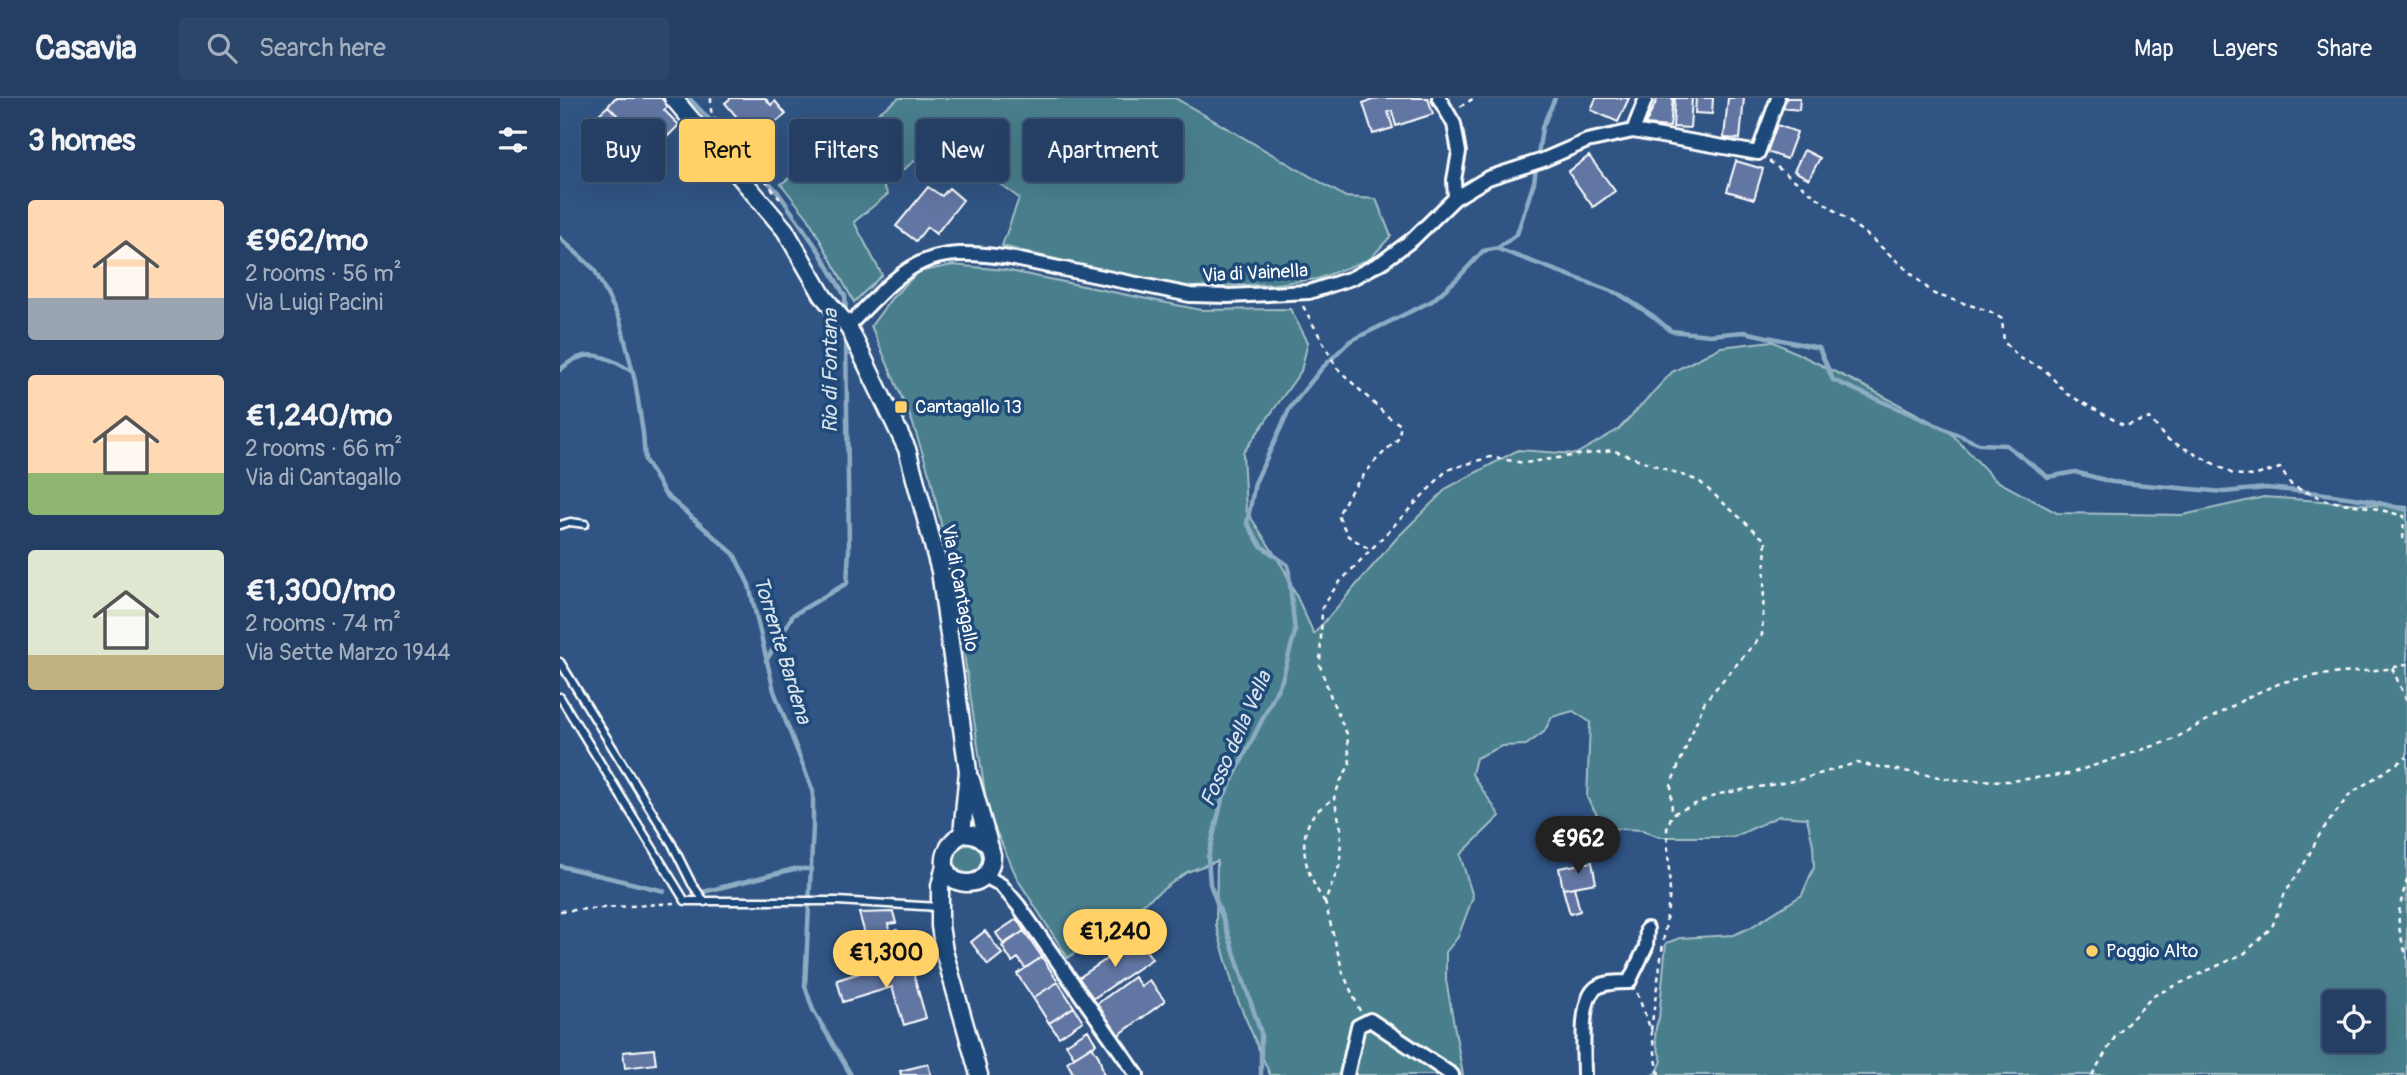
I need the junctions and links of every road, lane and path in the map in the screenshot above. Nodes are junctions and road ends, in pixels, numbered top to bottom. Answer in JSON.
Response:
{"nodes":[{"id":1,"x":711,"y":98,"type":"edge"},
{"id":2,"x":1439,"y":98,"type":"edge"},
{"id":3,"x":1474,"y":98,"type":"edge"},
{"id":4,"x":1646,"y":98,"type":"edge"},
{"id":5,"x":1778,"y":98,"type":"edge"},
{"id":6,"x":684,"y":103,"type":"edge"},
{"id":7,"x":1448,"y":115,"type":"junction"},
{"id":8,"x":1633,"y":131,"type":"junction"},
{"id":9,"x":1758,"y":153,"type":"junction"},
{"id":10,"x":778,"y":196,"type":"dead end"},
{"id":11,"x":1455,"y":198,"type":"junction"},
{"id":12,"x":1295,"y":292,"type":"junction"},
{"id":13,"x":842,"y":320,"type":"junction"},
{"id":14,"x":585,"y":524,"type":"dead end"},
{"id":15,"x":560,"y":525,"type":"edge"},
{"id":16,"x":2407,"y":543,"type":"edge"},
{"id":17,"x":1371,"y":550,"type":"junction"},
{"id":18,"x":560,"y":662,"type":"edge"},
{"id":19,"x":2407,"y":664,"type":"edge"},
{"id":20,"x":2392,"y":668,"type":"junction"},
{"id":21,"x":560,"y":697,"type":"edge"},
{"id":22,"x":2407,"y":701,"type":"edge"},
{"id":23,"x":2407,"y":757,"type":"edge"},
{"id":24,"x":968,"y":771,"type":"junction"},
{"id":25,"x":1334,"y":798,"type":"junction"},
{"id":26,"x":1672,"y":814,"type":"junction"},
{"id":27,"x":962,"y":835,"type":"junction"},
{"id":28,"x":990,"y":847,"type":"junction"},
{"id":29,"x":945,"y":865,"type":"junction"},
{"id":30,"x":985,"y":876,"type":"junction"},
{"id":31,"x":2407,"y":879,"type":"edge"},
{"id":32,"x":967,"y":883,"type":"junction"},
{"id":33,"x":685,"y":901,"type":"junction"},
{"id":34,"x":705,"y":902,"type":"junction"},
{"id":35,"x":1325,"y":902,"type":"junction"},
{"id":36,"x":940,"y":904,"type":"junction"},
{"id":37,"x":560,"y":911,"type":"edge"},
{"id":38,"x":1647,"y":929,"type":"dead end"},
{"id":39,"x":2407,"y":958,"type":"edge"},
{"id":40,"x":1629,"y":982,"type":"junction"},
{"id":41,"x":1370,"y":1020,"type":"junction"},
{"id":42,"x":1651,"y":1030,"type":"junction"},
{"id":43,"x":979,"y":1075,"type":"edge"},
{"id":44,"x":1137,"y":1075,"type":"edge"},
{"id":45,"x":1347,"y":1075,"type":"edge"},
{"id":46,"x":1452,"y":1075,"type":"edge"},
{"id":47,"x":1584,"y":1075,"type":"edge"},
{"id":48,"x":1659,"y":1075,"type":"edge"},
{"id":49,"x":2092,"y":1075,"type":"edge"}],
"edges":[{"from":1,"to":10,"type":"path"},
{"from":2,"to":7,"type":"street"},
{"from":3,"to":7,"type":"path"},
{"from":4,"to":8,"type":"street"},
{"from":5,"to":9,"type":"street"},
{"from":6,"to":13,"type":"street"},
{"from":7,"to":11,"type":"street"},
{"from":8,"to":9,"type":"street","name":"Via di Vainella"},
{"from":8,"to":11,"type":"street","name":"Via di Vainella"},
{"from":9,"to":16,"type":"path"},
{"from":11,"to":12,"type":"street","name":"Via di Vainella"},
{"from":12,"to":13,"type":"street","name":"Via di Vainella"},
{"from":12,"to":17,"type":"path"},
{"from":13,"to":24,"type":"street","name":"Via di Cantagallo"},
{"from":14,"to":15,"type":"lane"},
{"from":17,"to":25,"type":"path"},
{"from":17,"to":26,"type":"path"},
{"from":18,"to":34,"type":"lane"},
{"from":19,"to":20,"type":"path"},
{"from":20,"to":22,"type":"path"},
{"from":20,"to":26,"type":"path"},
{"from":21,"to":33,"type":"lane"},
{"from":23,"to":49,"type":"path"},
{"from":24,"to":27,"type":"street"},
{"from":24,"to":28,"type":"street"},
{"from":25,"to":35,"type":"path"},
{"from":25,"to":35,"type":"path"},
{"from":26,"to":42,"type":"path"},
{"from":27,"to":28,"type":"street"},
{"from":27,"to":29,"type":"street"},
{"from":28,"to":30,"type":"street"},
{"from":29,"to":32,"type":"street"},
{"from":29,"to":36,"type":"street"},
{"from":30,"to":32,"type":"street"},
{"from":30,"to":44,"type":"street"},
{"from":31,"to":39,"type":"path"},
{"from":32,"to":36,"type":"street"},
{"from":33,"to":34,"type":"lane"},
{"from":33,"to":37,"type":"path"},
{"from":34,"to":36,"type":"lane"},
{"from":35,"to":41,"type":"path"},
{"from":36,"to":43,"type":"street"},
{"from":38,"to":40,"type":"street"},
{"from":40,"to":42,"type":"path"},
{"from":40,"to":47,"type":"street"},
{"from":41,"to":45,"type":"street"},
{"from":41,"to":46,"type":"street"},
{"from":42,"to":48,"type":"path"}]}
